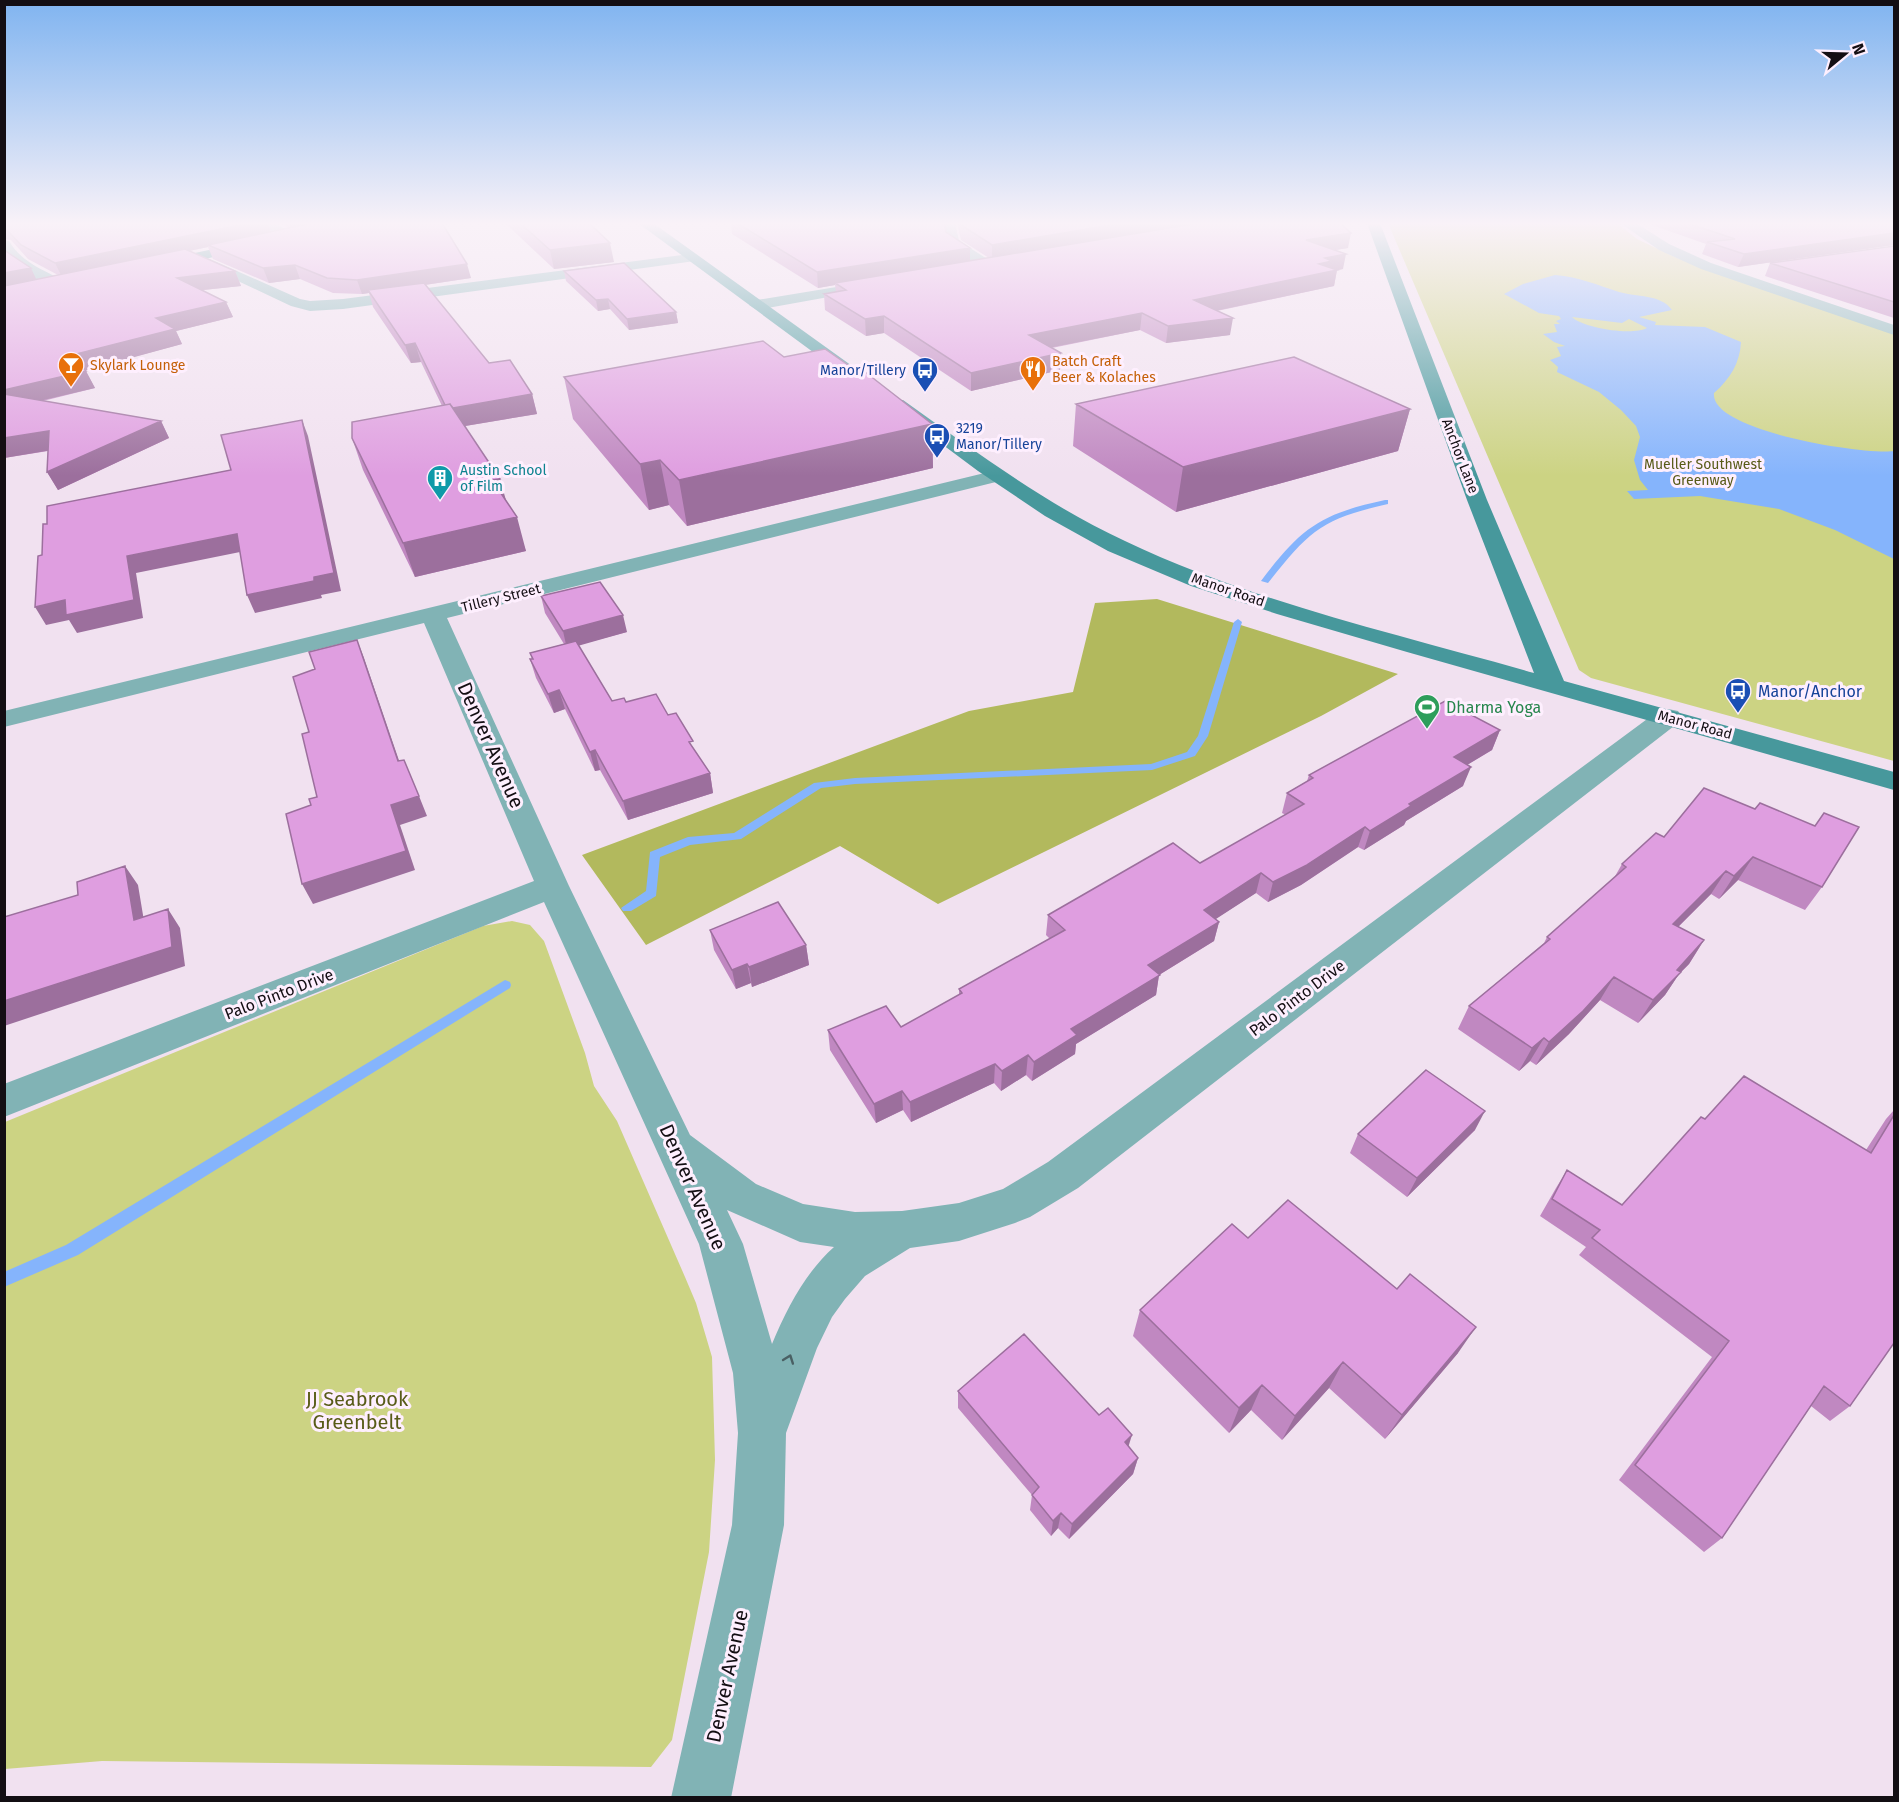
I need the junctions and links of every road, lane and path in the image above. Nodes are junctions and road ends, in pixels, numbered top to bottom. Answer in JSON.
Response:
{"nodes":[{"id":1,"x":759,"y":307,"type":"edge"},
{"id":2,"x":1404,"y":307,"type":"edge"},
{"id":3,"x":1827,"y":307,"type":"edge"},
{"id":4,"x":1894,"y":330,"type":"edge"},
{"id":5,"x":997,"y":476,"type":"junction"},
{"id":6,"x":433,"y":615,"type":"junction"},
{"id":7,"x":1553,"y":686,"type":"junction"},
{"id":8,"x":1668,"y":717,"type":"junction"},
{"id":9,"x":4,"y":718,"type":"edge"},
{"id":10,"x":1894,"y":781,"type":"edge"},
{"id":11,"x":553,"y":886,"type":"junction"},
{"id":12,"x":4,"y":1101,"type":"edge"},
{"id":13,"x":673,"y":1143,"type":"junction"},
{"id":14,"x":902,"y":1230,"type":"junction"},
{"id":15,"x":762,"y":1433,"type":"junction"},
{"id":16,"x":701,"y":1797,"type":"edge"}],
"edges":[{"from":1,"to":5,"type":"main road","name":"Manor Road"},
{"from":2,"to":7,"type":"main road","name":"Anchor Lane"},
{"from":3,"to":4,"type":"street"},
{"from":5,"to":6,"type":"street","name":"Tillery Street"},
{"from":5,"to":7,"type":"main road","name":"Manor Road"},
{"from":6,"to":9,"type":"street","name":"Tillery Street"},
{"from":6,"to":11,"type":"street","name":"Denver Avenue"},
{"from":7,"to":8,"type":"main road","name":"Manor Road"},
{"from":8,"to":10,"type":"main road","name":"Manor Road"},
{"from":8,"to":14,"type":"street","name":"Palo Pinto Drive"},
{"from":11,"to":12,"type":"street","name":"Palo Pinto Drive"},
{"from":11,"to":13,"type":"street","name":"Denver Avenue"},
{"from":13,"to":14,"type":"street","name":"Palo Pinto Drive"},
{"from":13,"to":15,"type":"street","name":"Denver Avenue"},
{"from":15,"to":14,"type":"street","name":"Palo Pinto Drive","one_way":true},
{"from":15,"to":16,"type":"street","name":"Denver Avenue"}]}
